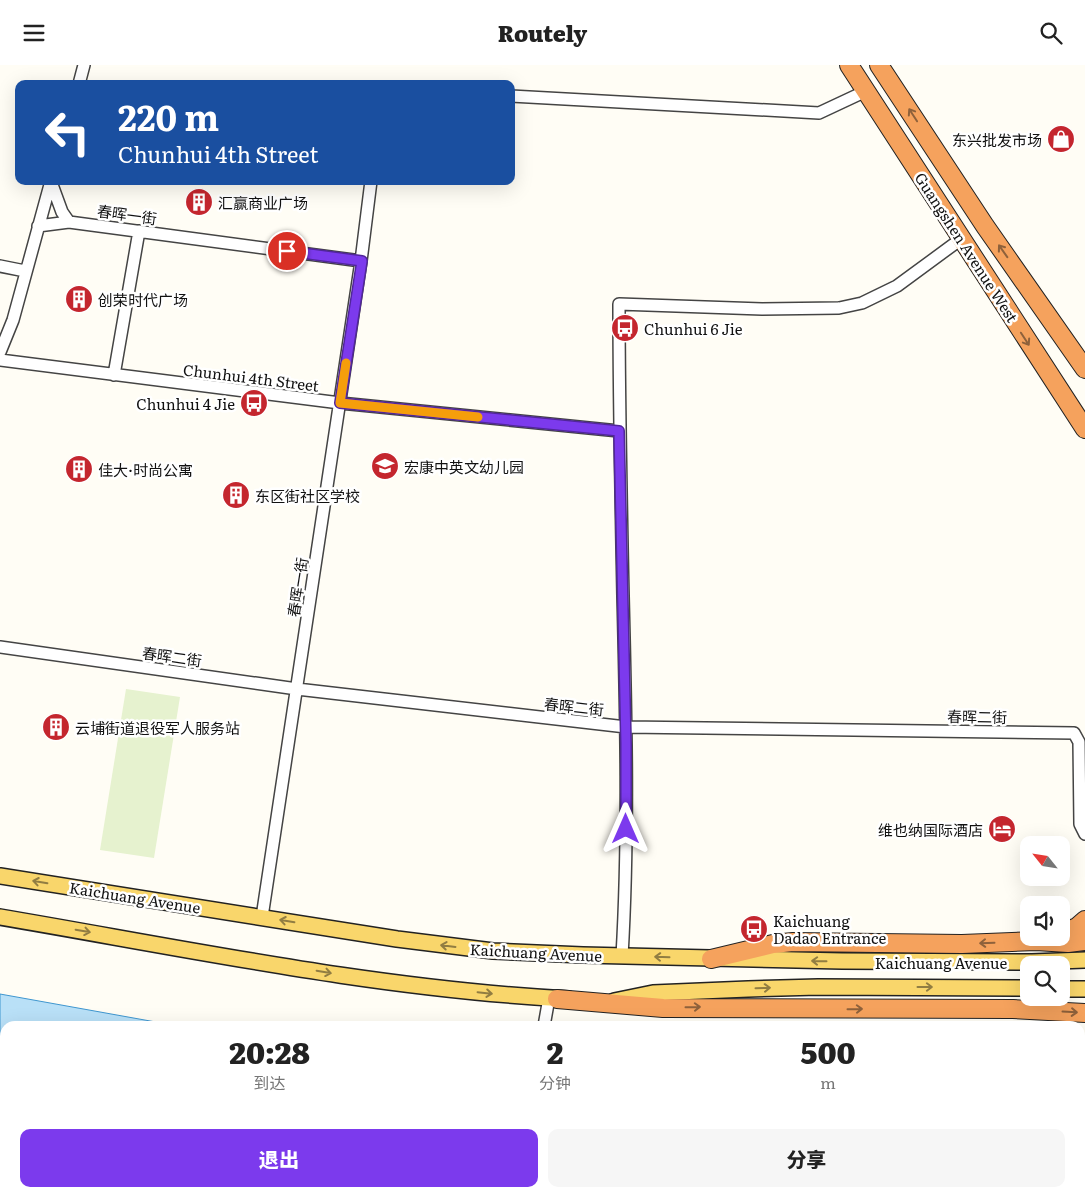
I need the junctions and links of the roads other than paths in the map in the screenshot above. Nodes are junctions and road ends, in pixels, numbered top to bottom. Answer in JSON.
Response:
{"nodes":[{"id":1,"x":84,"y":65,"type":"edge"},
{"id":2,"x":849,"y":65,"type":"edge"},
{"id":3,"x":879,"y":65,"type":"edge"},
{"id":4,"x":80,"y":80,"type":"edge"},
{"id":5,"x":866,"y":91,"type":"junction"},
{"id":6,"x":515,"y":96,"type":"edge"},
{"id":7,"x":50,"y":185,"type":"edge"},
{"id":8,"x":52,"y":185,"type":"edge"},
{"id":9,"x":371,"y":185,"type":"edge"},
{"id":10,"x":69,"y":222,"type":"junction"},
{"id":11,"x":38,"y":226,"type":"junction"},
{"id":12,"x":139,"y":231,"type":"junction"},
{"id":13,"x":961,"y":239,"type":"junction"},
{"id":14,"x":362,"y":261,"type":"junction"},
{"id":15,"x":0,"y":266,"type":"edge"},
{"id":16,"x":25,"y":271,"type":"junction"},
{"id":17,"x":0,"y":352,"type":"edge"},
{"id":18,"x":0,"y":360,"type":"edge"},
{"id":19,"x":1085,"y":369,"type":"edge"},
{"id":20,"x":114,"y":375,"type":"junction"},
{"id":21,"x":340,"y":403,"type":"junction"},
{"id":22,"x":1085,"y":429,"type":"edge"},
{"id":23,"x":619,"y":431,"type":"junction"},
{"id":24,"x":0,"y":647,"type":"edge"},
{"id":25,"x":297,"y":689,"type":"junction"},
{"id":26,"x":626,"y":727,"type":"junction"},
{"id":27,"x":1085,"y":834,"type":"edge"},
{"id":28,"x":0,"y":876,"type":"edge"},
{"id":29,"x":0,"y":917,"type":"edge"},
{"id":30,"x":262,"y":917,"type":"junction"},
{"id":31,"x":1085,"y":921,"type":"edge"},
{"id":32,"x":1070,"y":930,"type":"edge"},
{"id":33,"x":1020,"y":940,"type":"edge"},
{"id":34,"x":1085,"y":941,"type":"edge"},
{"id":35,"x":1070,"y":943,"type":"edge"},
{"id":36,"x":622,"y":956,"type":"junction"},
{"id":37,"x":711,"y":959,"type":"junction"},
{"id":38,"x":1081,"y":960,"type":"edge"},
{"id":39,"x":1020,"y":988,"type":"edge"},
{"id":40,"x":1070,"y":989,"type":"edge"},
{"id":41,"x":1083,"y":989,"type":"edge"},
{"id":42,"x":553,"y":999,"type":"junction"},
{"id":43,"x":1085,"y":1013,"type":"edge"},
{"id":44,"x":546,"y":1021,"type":"edge"}],
"edges":[{"from":1,"to":4,"type":"street"},
{"from":2,"to":5,"type":"highway","name":"Guangshen Avenue West"},
{"from":19,"to":3,"type":"highway","name":"Guangshen Avenue West","one_way":true},
{"from":5,"to":6,"type":"street"},
{"from":5,"to":13,"type":"highway","name":"Guangshen Avenue West"},
{"from":7,"to":11,"type":"street"},
{"from":8,"to":10,"type":"street"},
{"from":9,"to":14,"type":"street","name":"春晖一街"},
{"from":10,"to":11,"type":"street","name":"春晖一街"},
{"from":10,"to":12,"type":"street","name":"春晖一街"},
{"from":11,"to":16,"type":"street"},
{"from":12,"to":14,"type":"street","name":"春晖一街"},
{"from":12,"to":20,"type":"street"},
{"from":13,"to":22,"type":"highway","name":"Guangshen Avenue West","one_way":true},
{"from":13,"to":23,"type":"street"},
{"from":14,"to":21,"type":"street","name":"春晖一街"},
{"from":15,"to":16,"type":"street"},
{"from":16,"to":17,"type":"street"},
{"from":18,"to":20,"type":"street","name":"Chunhui 4th Street"},
{"from":20,"to":21,"type":"street","name":"Chunhui 4th Street"},
{"from":21,"to":23,"type":"street","name":"Chunhui 4th Street"},
{"from":21,"to":25,"type":"street","name":"春晖一街"},
{"from":23,"to":26,"type":"street"},
{"from":24,"to":25,"type":"street","name":"春晖二街"},
{"from":25,"to":26,"type":"street","name":"春晖二街"},
{"from":25,"to":30,"type":"street","name":"春晖一街"},
{"from":26,"to":27,"type":"street","name":"春晖二街"},
{"from":26,"to":36,"type":"street"},
{"from":30,"to":28,"type":"main road","name":"Kaichuang Avenue","one_way":true},
{"from":29,"to":42,"type":"main road","name":"Kaichuang Avenue","one_way":true},
{"from":36,"to":30,"type":"main road","name":"Kaichuang Avenue","one_way":true},
{"from":31,"to":32,"type":"highway"},
{"from":33,"to":37,"type":"highway","one_way":true},
{"from":34,"to":35,"type":"highway"},
{"from":37,"to":36,"type":"main road","name":"Kaichuang Avenue","one_way":true},
{"from":38,"to":37,"type":"main road","name":"Kaichuang Avenue","one_way":true},
{"from":42,"to":39,"type":"main road","name":"Kaichuang Avenue","one_way":true},
{"from":40,"to":41,"type":"main road"},
{"from":42,"to":43,"type":"highway","one_way":true},
{"from":42,"to":44,"type":"street"}]}
